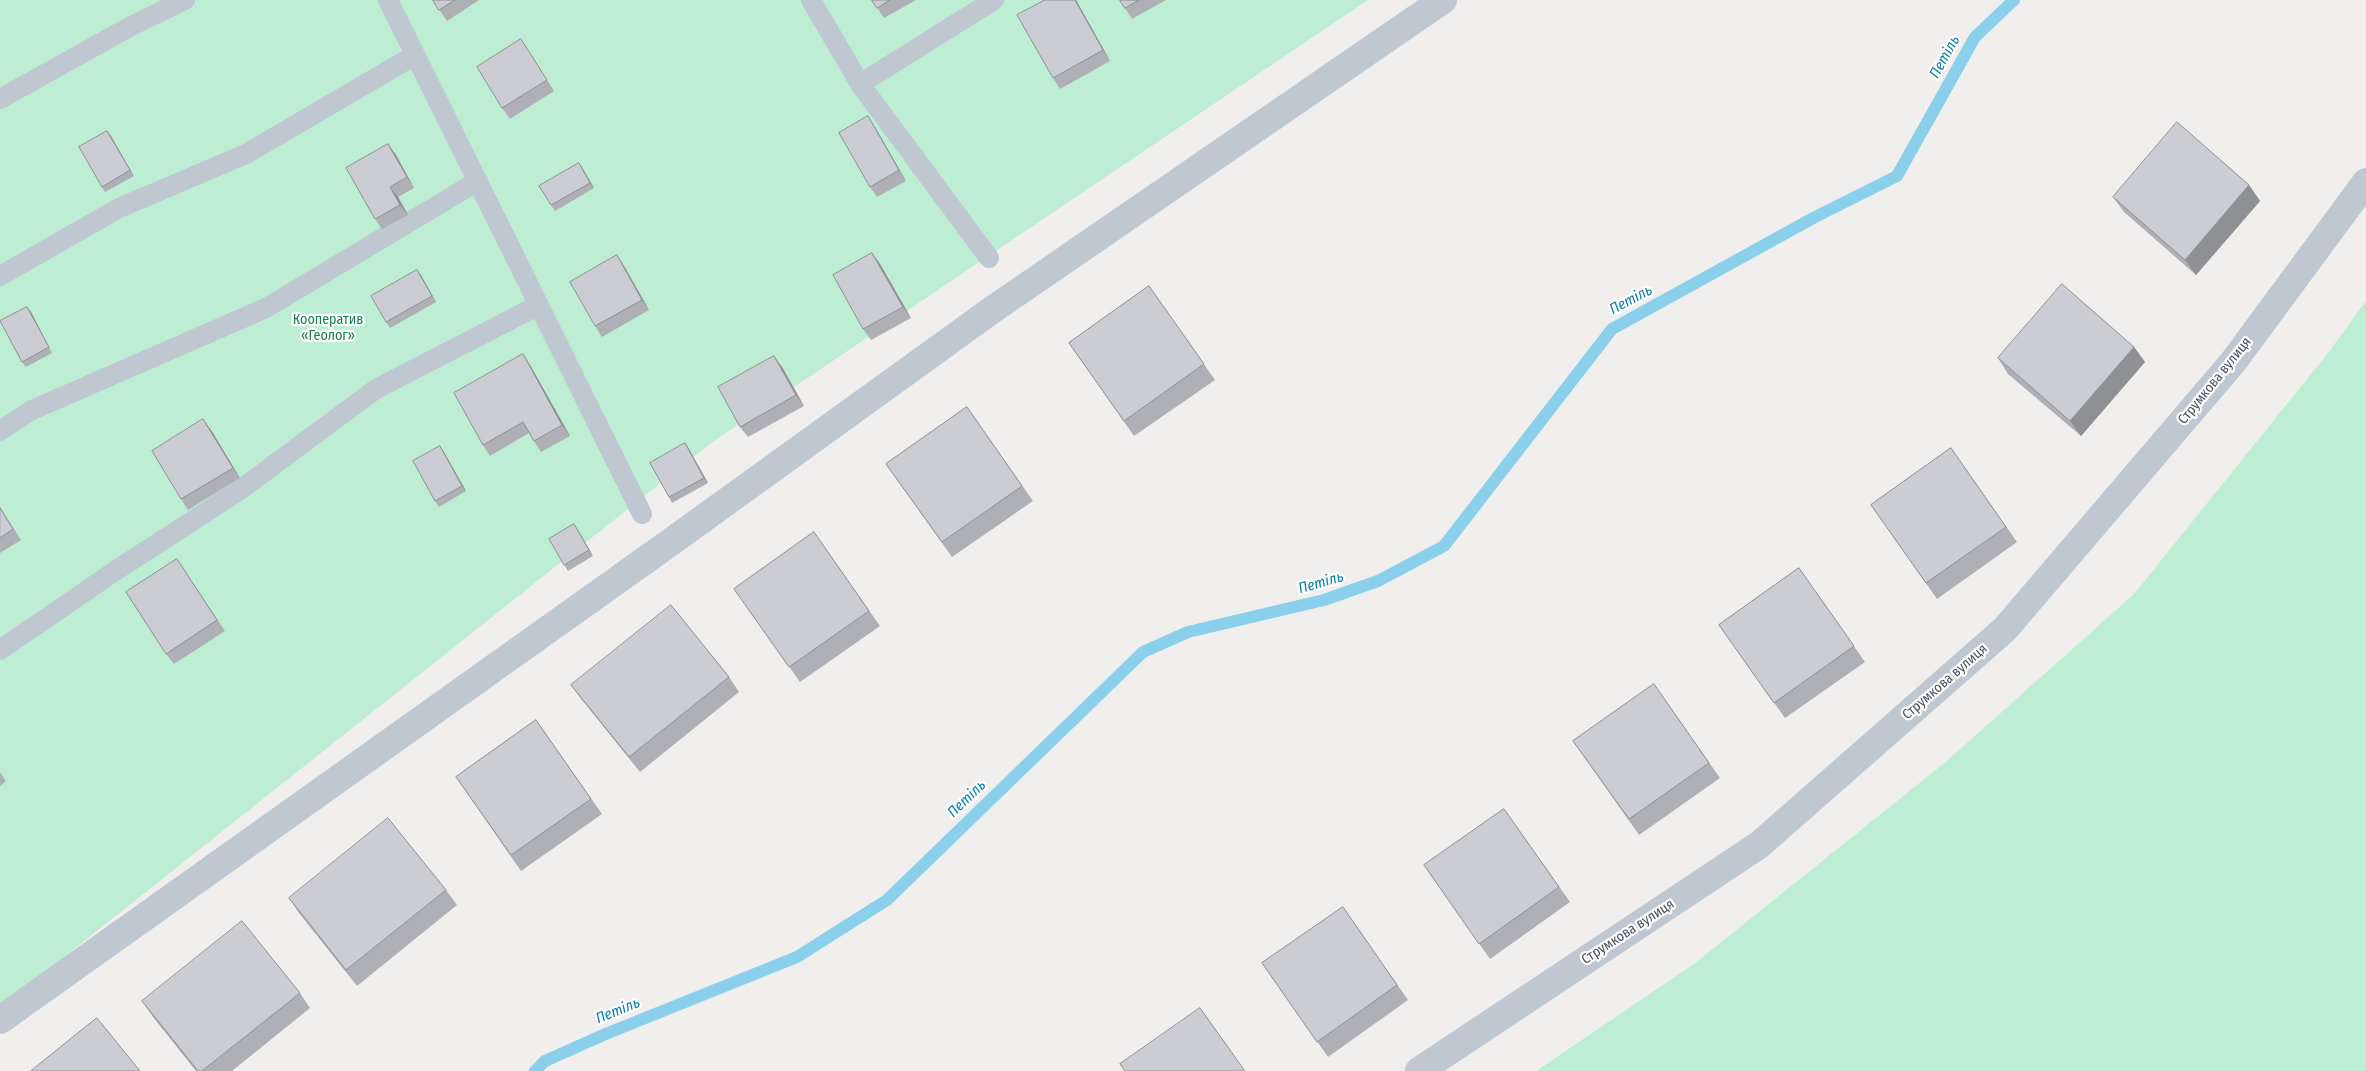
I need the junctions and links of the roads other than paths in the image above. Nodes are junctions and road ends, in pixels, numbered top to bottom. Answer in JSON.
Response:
{"nodes":[{"id":1,"x":185,"y":0,"type":"edge"},
{"id":2,"x":388,"y":0,"type":"edge"},
{"id":3,"x":811,"y":0,"type":"edge"},
{"id":4,"x":994,"y":0,"type":"edge"},
{"id":5,"x":1443,"y":0,"type":"edge"},
{"id":6,"x":415,"y":55,"type":"junction"},
{"id":7,"x":860,"y":84,"type":"junction"},
{"id":8,"x":0,"y":99,"type":"edge"},
{"id":9,"x":478,"y":181,"type":"junction"},
{"id":10,"x":2366,"y":182,"type":"edge"},
{"id":11,"x":990,"y":258,"type":"dead end"},
{"id":12,"x":0,"y":276,"type":"edge"},
{"id":13,"x":539,"y":306,"type":"junction"},
{"id":14,"x":0,"y":431,"type":"edge"},
{"id":15,"x":642,"y":514,"type":"dead end"},
{"id":16,"x":0,"y":650,"type":"edge"},
{"id":17,"x":0,"y":1020,"type":"edge"},
{"id":18,"x":1419,"y":1071,"type":"edge"}],
"edges":[{"from":1,"to":8,"type":"lane"},
{"from":2,"to":6,"type":"lane"},
{"from":3,"to":7,"type":"lane"},
{"from":4,"to":7,"type":"lane"},
{"from":5,"to":17,"type":"street"},
{"from":6,"to":9,"type":"lane"},
{"from":6,"to":12,"type":"lane"},
{"from":7,"to":11,"type":"lane"},
{"from":9,"to":13,"type":"lane"},
{"from":9,"to":14,"type":"lane"},
{"from":10,"to":18,"type":"street","name":"Струмкова вулиця"},
{"from":13,"to":15,"type":"lane"},
{"from":13,"to":16,"type":"lane"}]}
